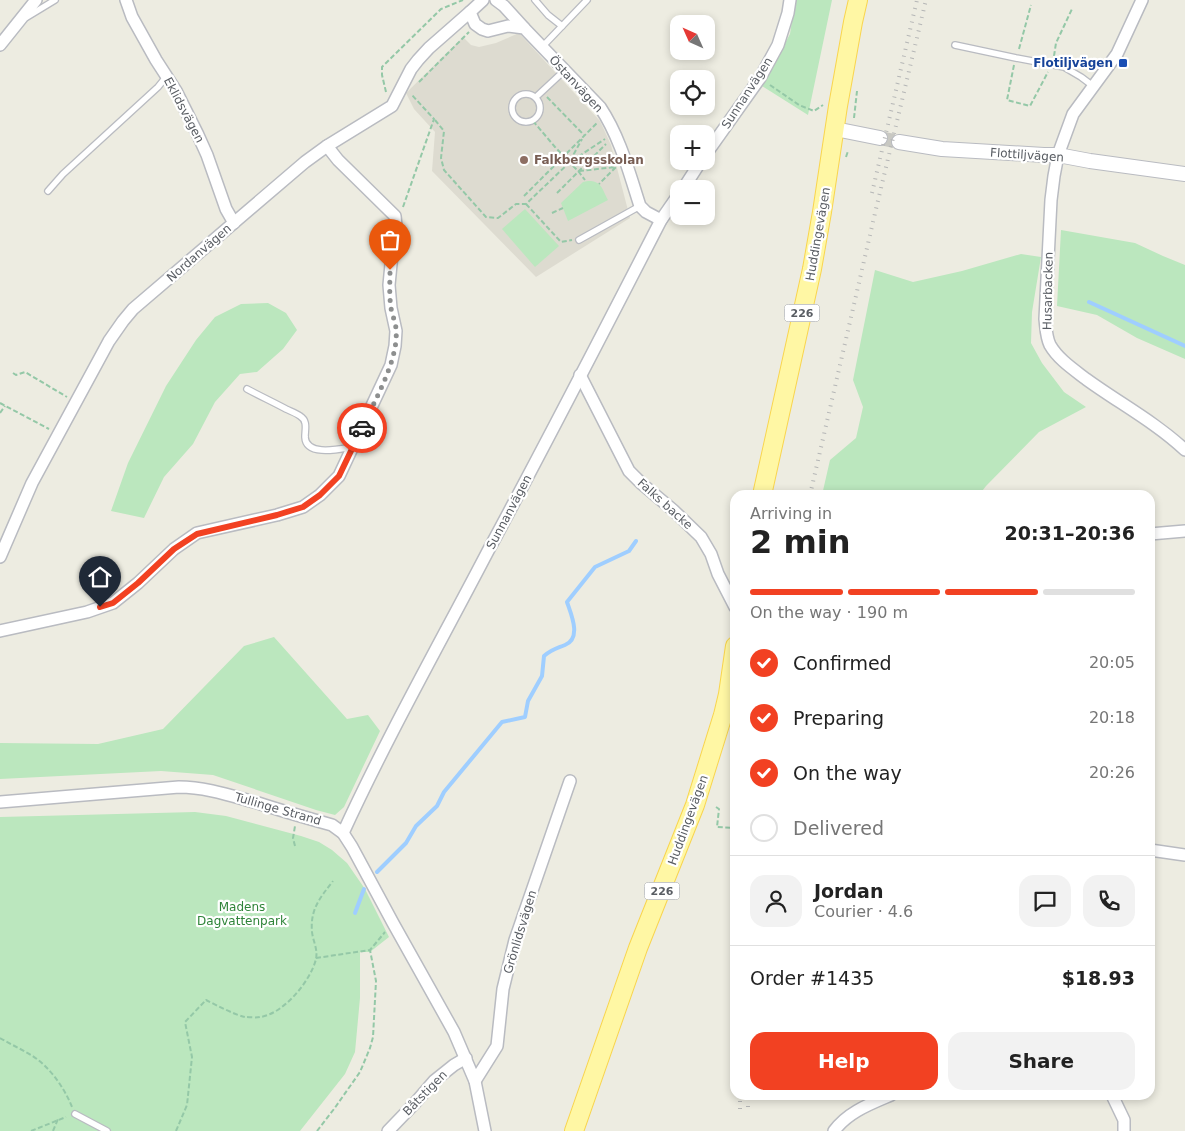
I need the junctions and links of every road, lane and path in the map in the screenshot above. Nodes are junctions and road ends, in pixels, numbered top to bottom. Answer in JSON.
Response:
{"nodes":[{"id":1,"x":36,"y":0,"type":"edge"},
{"id":2,"x":55,"y":0,"type":"edge"},
{"id":3,"x":126,"y":0,"type":"edge"},
{"id":4,"x":463,"y":0,"type":"edge"},
{"id":5,"x":483,"y":0,"type":"edge"},
{"id":6,"x":535,"y":0,"type":"edge"},
{"id":7,"x":587,"y":0,"type":"edge"},
{"id":8,"x":790,"y":0,"type":"edge"},
{"id":9,"x":858,"y":0,"type":"edge"},
{"id":10,"x":1142,"y":0,"type":"edge"},
{"id":11,"x":500,"y":1,"type":"edge"},
{"id":12,"x":1031,"y":5,"type":"dead end"},
{"id":13,"x":1072,"y":9,"type":"dead end"},
{"id":14,"x":470,"y":12,"type":"junction"},
{"id":15,"x":19,"y":21,"type":"junction"},
{"id":16,"x":475,"y":24,"type":"junction"},
{"id":17,"x":562,"y":26,"type":"junction"},
{"id":18,"x":524,"y":28,"type":"junction"},
{"id":19,"x":0,"y":45,"type":"edge"},
{"id":20,"x":955,"y":45,"type":"dead end"},
{"id":21,"x":542,"y":47,"type":"junction"},
{"id":22,"x":1016,"y":58,"type":"junction"},
{"id":23,"x":1052,"y":64,"type":"junction"},
{"id":24,"x":565,"y":70,"type":"junction"},
{"id":25,"x":166,"y":77,"type":"junction"},
{"id":26,"x":760,"y":78,"type":"junction"},
{"id":27,"x":415,"y":85,"type":"dead end"},
{"id":28,"x":1094,"y":86,"type":"junction"},
{"id":29,"x":409,"y":91,"type":"dead end"},
{"id":30,"x":542,"y":92,"type":"junction"},
{"id":31,"x":536,"y":97,"type":"junction"},
{"id":32,"x":823,"y":105,"type":"dead end"},
{"id":33,"x":392,"y":106,"type":"junction"},
{"id":34,"x":606,"y":115,"type":"junction"},
{"id":35,"x":435,"y":120,"type":"dead end"},
{"id":36,"x":533,"y":121,"type":"junction"},
{"id":37,"x":835,"y":129,"type":"junction"},
{"id":38,"x":584,"y":136,"type":"junction"},
{"id":39,"x":880,"y":138,"type":"tunnel mouth"},
{"id":40,"x":715,"y":141,"type":"edge"},
{"id":41,"x":899,"y":142,"type":"tunnel mouth"},
{"id":42,"x":327,"y":146,"type":"junction"},
{"id":43,"x":1058,"y":155,"type":"junction"},
{"id":44,"x":564,"y":156,"type":"junction"},
{"id":45,"x":570,"y":162,"type":"junction"},
{"id":46,"x":579,"y":171,"type":"junction"},
{"id":47,"x":1185,"y":174,"type":"edge"},
{"id":48,"x":585,"y":180,"type":"dead end"},
{"id":49,"x":599,"y":184,"type":"dead end"},
{"id":50,"x":48,"y":191,"type":"dead end"},
{"id":51,"x":557,"y":193,"type":"dead end"},
{"id":52,"x":524,"y":196,"type":"dead end"},
{"id":53,"x":526,"y":204,"type":"junction"},
{"id":54,"x":640,"y":206,"type":"junction"},
{"id":55,"x":670,"y":207,"type":"edge"},
{"id":56,"x":563,"y":208,"type":"dead end"},
{"id":57,"x":552,"y":213,"type":"dead end"},
{"id":58,"x":394,"y":216,"type":"junction"},
{"id":59,"x":661,"y":220,"type":"junction"},
{"id":60,"x":234,"y":223,"type":"junction"},
{"id":61,"x":570,"y":240,"type":"dead end"},
{"id":62,"x":579,"y":240,"type":"dead end"},
{"id":63,"x":13,"y":373,"type":"dead end"},
{"id":64,"x":580,"y":375,"type":"junction"},
{"id":65,"x":247,"y":390,"type":"dead end"},
{"id":66,"x":0,"y":403,"type":"edge"},
{"id":67,"x":75,"y":403,"type":"junction"},
{"id":68,"x":5,"y":406,"type":"junction"},
{"id":69,"x":0,"y":412,"type":"edge"},
{"id":70,"x":58,"y":433,"type":"junction"},
{"id":71,"x":353,"y":447,"type":"junction"},
{"id":72,"x":1185,"y":450,"type":"edge"},
{"id":73,"x":763,"y":490,"type":"edge"},
{"id":74,"x":1185,"y":531,"type":"edge"},
{"id":75,"x":1155,"y":534,"type":"edge"},
{"id":76,"x":0,"y":557,"type":"edge"},
{"id":77,"x":730,"y":597,"type":"edge"},
{"id":78,"x":0,"y":631,"type":"edge"},
{"id":79,"x":730,"y":675,"type":"edge"},
{"id":80,"x":570,"y":781,"type":"dead end"},
{"id":81,"x":0,"y":802,"type":"edge"},
{"id":82,"x":716,"y":807,"type":"dead end"},
{"id":83,"x":297,"y":815,"type":"junction"},
{"id":84,"x":730,"y":828,"type":"edge"},
{"id":85,"x":343,"y":833,"type":"junction"},
{"id":86,"x":295,"y":846,"type":"dead end"},
{"id":87,"x":1155,"y":851,"type":"edge"},
{"id":88,"x":1185,"y":855,"type":"edge"},
{"id":89,"x":333,"y":880,"type":"dead end"},
{"id":90,"x":393,"y":923,"type":"junction"},
{"id":91,"x":370,"y":950,"type":"junction"},
{"id":92,"x":316,"y":958,"type":"junction"},
{"id":93,"x":1,"y":1039,"type":"edge"},
{"id":94,"x":466,"y":1058,"type":"junction"},
{"id":95,"x":475,"y":1082,"type":"junction"},
{"id":96,"x":878,"y":1100,"type":"edge"},
{"id":97,"x":1114,"y":1100,"type":"edge"},
{"id":98,"x":75,"y":1114,"type":"junction"},
{"id":99,"x":58,"y":1119,"type":"junction"},
{"id":100,"x":31,"y":1131,"type":"edge"},
{"id":101,"x":54,"y":1131,"type":"edge"},
{"id":102,"x":107,"y":1131,"type":"edge"},
{"id":103,"x":176,"y":1131,"type":"edge"},
{"id":104,"x":317,"y":1131,"type":"edge"},
{"id":105,"x":388,"y":1131,"type":"edge"},
{"id":106,"x":485,"y":1131,"type":"edge"},
{"id":107,"x":574,"y":1131,"type":"edge"},
{"id":108,"x":834,"y":1131,"type":"edge"},
{"id":109,"x":1124,"y":1131,"type":"edge"}],
"edges":[{"from":1,"to":15,"type":"street"},
{"from":2,"to":15,"type":"lane"},
{"from":3,"to":25,"type":"street","name":"Eklidsvägen"},
{"from":4,"to":33,"type":"path"},
{"from":5,"to":14,"type":"street"},
{"from":6,"to":17,"type":"lane"},
{"from":7,"to":17,"type":"lane"},
{"from":8,"to":26,"type":"street","name":"Sunnanvägen"},
{"from":9,"to":37,"type":"main road","name":"Huddingevägen","number":"226"},
{"from":10,"to":28,"type":"street","name":"Husarbacken"},
{"from":11,"to":18,"type":"street","name":"Östanvägen"},
{"from":12,"to":22,"type":"path"},
{"from":13,"to":23,"type":"path"},
{"from":14,"to":16,"type":"street"},
{"from":14,"to":33,"type":"street"},
{"from":15,"to":19,"type":"street"},
{"from":16,"to":18,"type":"street"},
{"from":16,"to":27,"type":"path"},
{"from":17,"to":21,"type":"lane"},
{"from":18,"to":21,"type":"street","name":"Östanvägen"},
{"from":20,"to":22,"type":"lane"},
{"from":21,"to":24,"type":"street","name":"Östanvägen"},
{"from":22,"to":23,"type":"lane"},
{"from":22,"to":23,"type":"path"},
{"from":23,"to":28,"type":"lane"},
{"from":24,"to":30,"type":"lane"},
{"from":24,"to":34,"type":"street","name":"Östanvägen"},
{"from":25,"to":50,"type":"lane"},
{"from":25,"to":60,"type":"street","name":"Eklidsvägen"},
{"from":26,"to":32,"type":"path"},
{"from":26,"to":40,"type":"street","name":"Sunnanvägen"},
{"from":28,"to":43,"type":"street","name":"Husarbacken"},
{"from":29,"to":58,"type":"path"},
{"from":30,"to":31,"type":"lane"},
{"from":30,"to":38,"type":"path"},
{"from":31,"to":36,"type":"lane"},
{"from":31,"to":36,"type":"lane"},
{"from":33,"to":42,"type":"street","name":"Nordanvägen"},
{"from":34,"to":38,"type":"path"},
{"from":34,"to":54,"type":"street","name":"Östanvägen"},
{"from":35,"to":53,"type":"path"},
{"from":36,"to":44,"type":"path"},
{"from":37,"to":39,"type":"street"},
{"from":37,"to":73,"type":"main road","name":"Huddingevägen","number":"226"},
{"from":38,"to":44,"type":"path"},
{"from":38,"to":45,"type":"path"},
{"from":41,"to":43,"type":"street","name":"Flottiljvägen"},
{"from":42,"to":58,"type":"street"},
{"from":42,"to":60,"type":"street","name":"Nordanvägen"},
{"from":43,"to":47,"type":"street","name":"Flottiljvägen"},
{"from":43,"to":72,"type":"street","name":"Husarbacken"},
{"from":44,"to":45,"type":"path"},
{"from":44,"to":52,"type":"path"},
{"from":45,"to":46,"type":"path"},
{"from":45,"to":46,"type":"path"},
{"from":45,"to":53,"type":"path"},
{"from":46,"to":48,"type":"path"},
{"from":46,"to":49,"type":"path"},
{"from":46,"to":51,"type":"path"},
{"from":53,"to":61,"type":"path"},
{"from":54,"to":59,"type":"street"},
{"from":54,"to":62,"type":"lane"},
{"from":55,"to":59,"type":"street","name":"Sunnanvägen"},
{"from":56,"to":57,"type":"path"},
{"from":58,"to":71,"type":"street"},
{"from":59,"to":64,"type":"street","name":"Sunnanvägen"},
{"from":60,"to":67,"type":"street","name":"Nordanvägen"},
{"from":63,"to":67,"type":"path"},
{"from":64,"to":77,"type":"street","name":"Falks backe"},
{"from":64,"to":85,"type":"street","name":"Sunnanvägen"},
{"from":65,"to":71,"type":"lane"},
{"from":66,"to":68,"type":"path"},
{"from":67,"to":70,"type":"street","name":"Nordanvägen"},
{"from":68,"to":69,"type":"path"},
{"from":68,"to":70,"type":"path"},
{"from":70,"to":76,"type":"street","name":"Nordanvägen"},
{"from":71,"to":78,"type":"street"},
{"from":74,"to":75,"type":"street"},
{"from":79,"to":107,"type":"main road","name":"Huddingevägen","number":"226"},
{"from":80,"to":95,"type":"street","name":"Grönlidsvägen"},
{"from":81,"to":83,"type":"street","name":"Tullinge Strand"},
{"from":82,"to":84,"type":"path"},
{"from":83,"to":85,"type":"street","name":"Tullinge Strand"},
{"from":83,"to":86,"type":"path"},
{"from":85,"to":90,"type":"street"},
{"from":87,"to":88,"type":"street"},
{"from":89,"to":92,"type":"path"},
{"from":90,"to":91,"type":"path"},
{"from":90,"to":94,"type":"street"},
{"from":91,"to":92,"type":"path"},
{"from":91,"to":104,"type":"path"},
{"from":92,"to":103,"type":"path"},
{"from":93,"to":98,"type":"path"},
{"from":94,"to":95,"type":"street"},
{"from":94,"to":105,"type":"street","name":"Båtstigen"},
{"from":95,"to":106,"type":"street"},
{"from":96,"to":108,"type":"street"},
{"from":97,"to":109,"type":"street"},
{"from":98,"to":99,"type":"path"},
{"from":98,"to":102,"type":"lane"},
{"from":99,"to":100,"type":"path"},
{"from":99,"to":101,"type":"path"}]}
